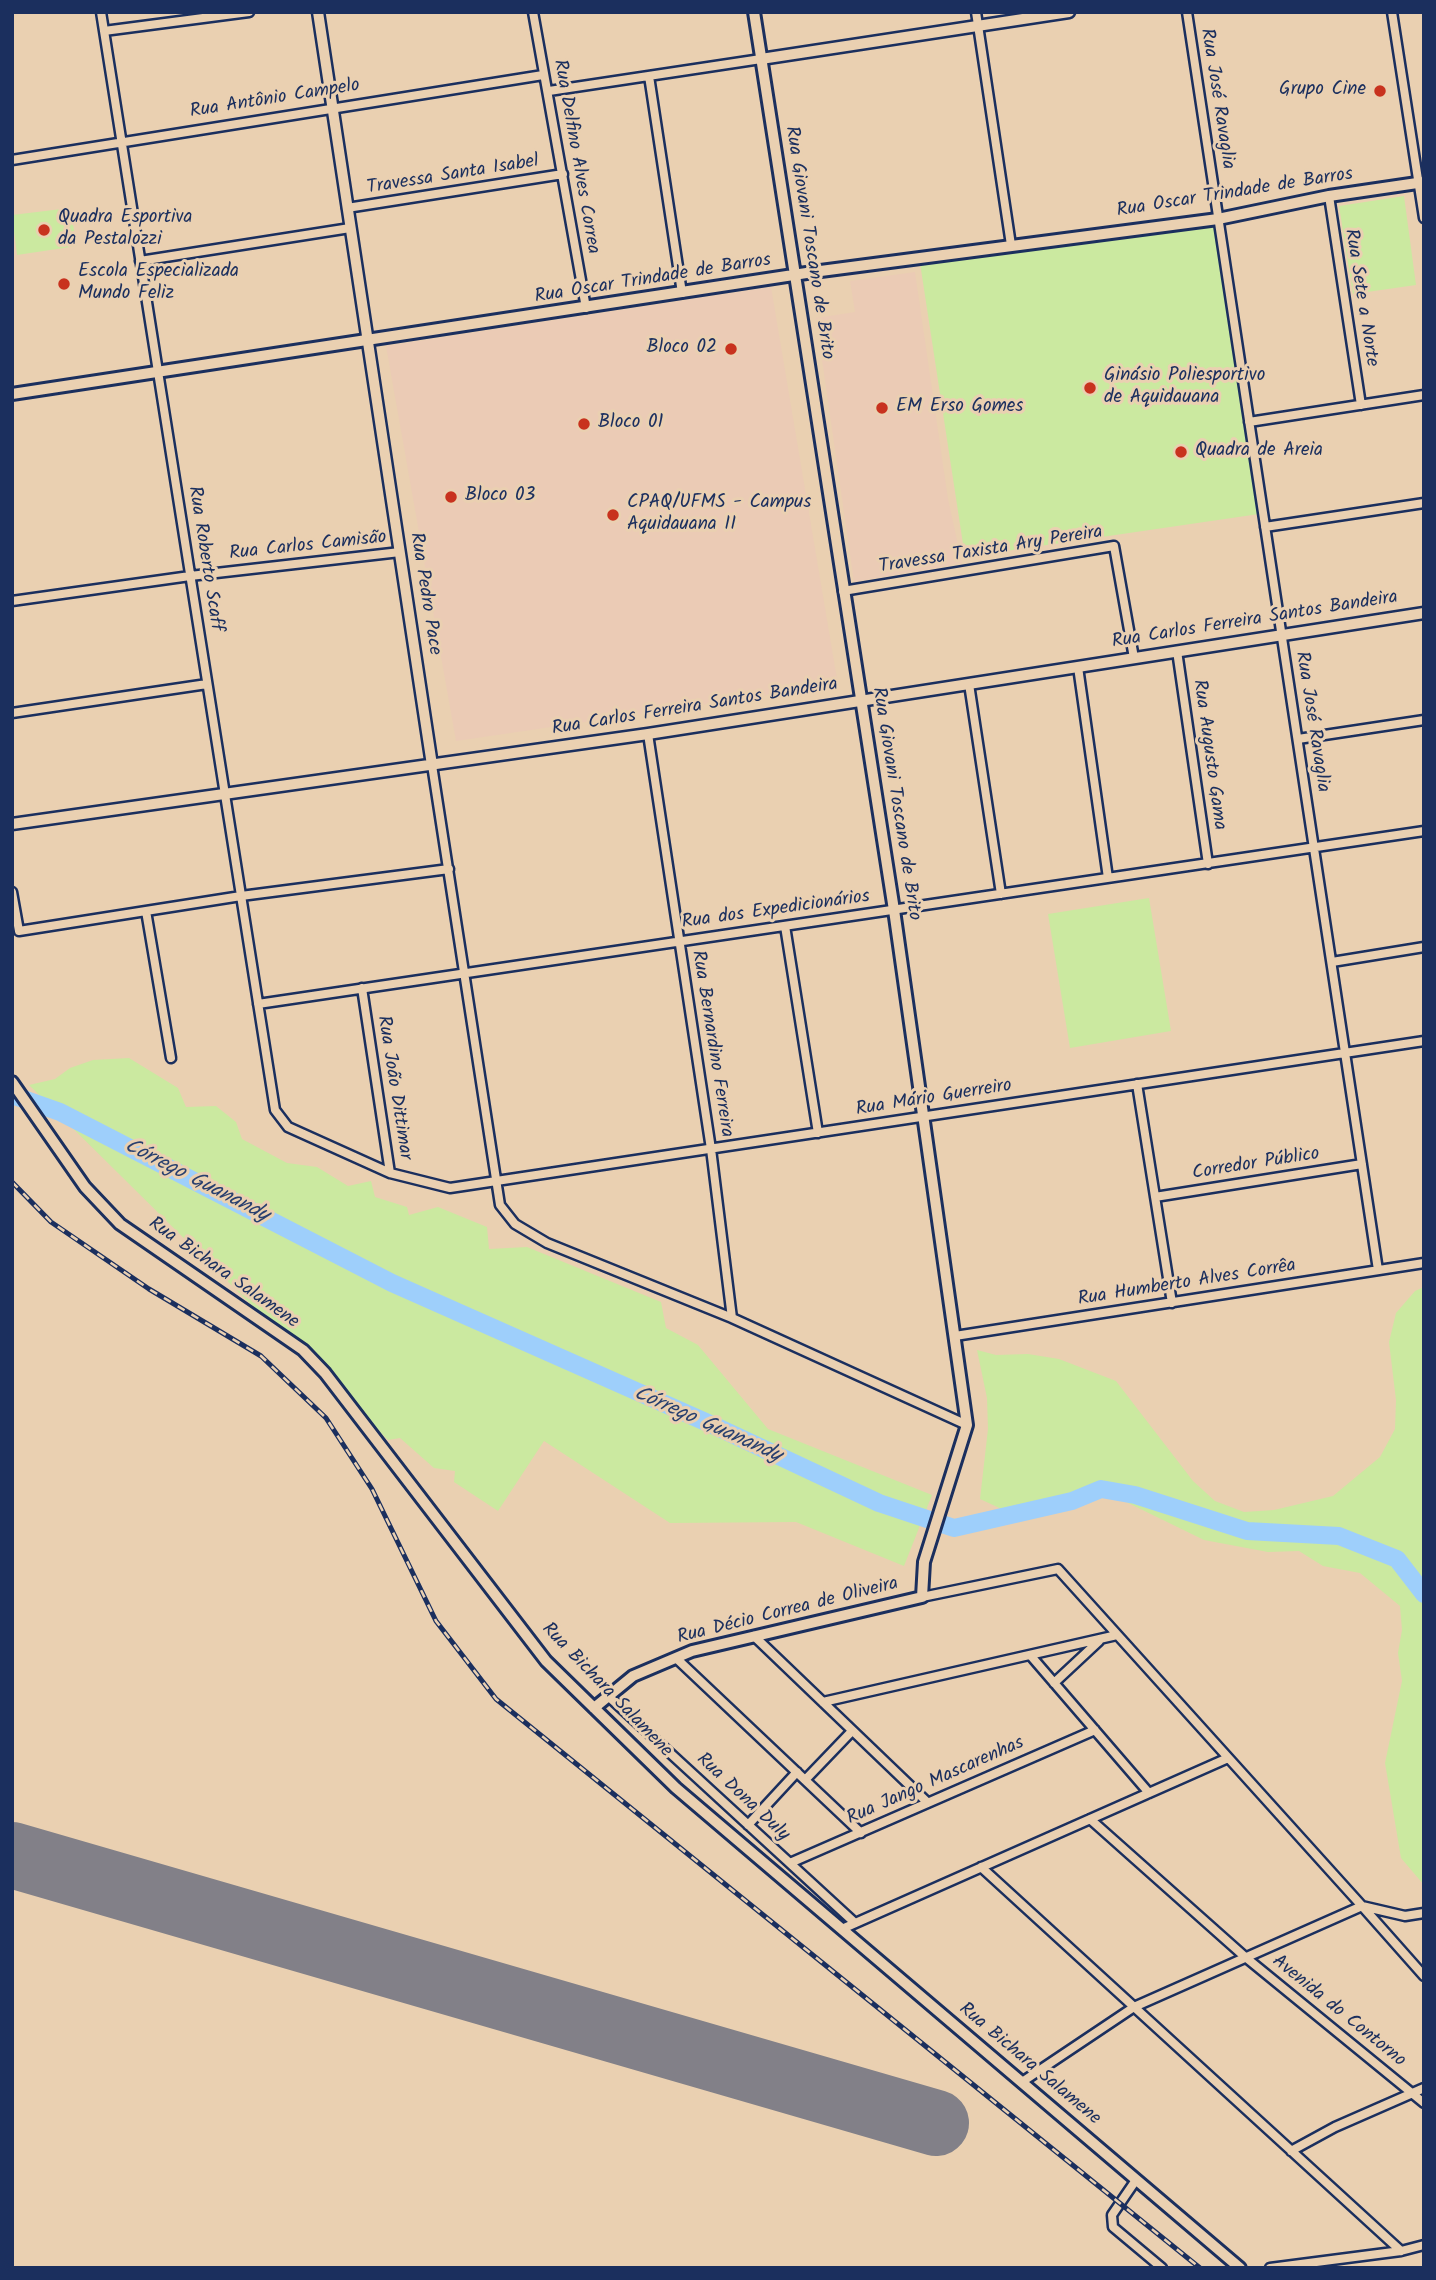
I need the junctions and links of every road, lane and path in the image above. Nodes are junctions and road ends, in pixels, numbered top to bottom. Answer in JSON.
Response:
{"nodes":[{"id":1,"x":101,"y":12,"type":"edge"},
{"id":2,"x":249,"y":12,"type":"edge"},
{"id":3,"x":318,"y":12,"type":"edge"},
{"id":4,"x":533,"y":12,"type":"edge"},
{"id":5,"x":754,"y":12,"type":"edge"},
{"id":6,"x":976,"y":12,"type":"edge"},
{"id":7,"x":1069,"y":12,"type":"edge"},
{"id":8,"x":1187,"y":12,"type":"edge"},
{"id":9,"x":1392,"y":12,"type":"edge"},
{"id":10,"x":978,"y":26,"type":"junction"},
{"id":11,"x":104,"y":31,"type":"junction"},
{"id":12,"x":761,"y":59,"type":"junction"},
{"id":13,"x":543,"y":75,"type":"junction"},
{"id":14,"x":649,"y":76,"type":"junction"},
{"id":15,"x":549,"y":91,"type":"junction"},
{"id":16,"x":332,"y":109,"type":"junction"},
{"id":17,"x":122,"y":142,"type":"junction"},
{"id":18,"x":12,"y":160,"type":"edge"},
{"id":19,"x":563,"y":174,"type":"junction"},
{"id":20,"x":1421,"y":183,"type":"edge"},
{"id":21,"x":1329,"y":196,"type":"junction"},
{"id":22,"x":347,"y":208,"type":"junction"},
{"id":23,"x":1424,"y":218,"type":"edge"},
{"id":24,"x":1218,"y":219,"type":"junction"},
{"id":25,"x":350,"y":228,"type":"junction"},
{"id":26,"x":1011,"y":245,"type":"junction"},
{"id":27,"x":140,"y":261,"type":"junction"},
{"id":28,"x":796,"y":275,"type":"junction"},
{"id":29,"x":682,"y":293,"type":"junction"},
{"id":30,"x":586,"y":308,"type":"junction"},
{"id":31,"x":368,"y":340,"type":"junction"},
{"id":32,"x":158,"y":373,"type":"junction"},
{"id":33,"x":12,"y":394,"type":"edge"},
{"id":34,"x":1424,"y":395,"type":"edge"},
{"id":35,"x":1361,"y":405,"type":"junction"},
{"id":36,"x":1249,"y":422,"type":"junction"},
{"id":37,"x":1424,"y":503,"type":"edge"},
{"id":38,"x":1265,"y":527,"type":"junction"},
{"id":39,"x":400,"y":552,"type":"junction"},
{"id":40,"x":190,"y":576,"type":"junction"},
{"id":41,"x":843,"y":591,"type":"junction"},
{"id":42,"x":12,"y":601,"type":"edge"},
{"id":43,"x":1424,"y":613,"type":"edge"},
{"id":44,"x":1282,"y":635,"type":"junction"},
{"id":45,"x":1177,"y":651,"type":"junction"},
{"id":46,"x":1134,"y":658,"type":"junction"},
{"id":47,"x":1078,"y":667,"type":"junction"},
{"id":48,"x":208,"y":684,"type":"junction"},
{"id":49,"x":969,"y":684,"type":"junction"},
{"id":50,"x":861,"y":701,"type":"junction"},
{"id":51,"x":12,"y":713,"type":"edge"},
{"id":52,"x":1424,"y":720,"type":"edge"},
{"id":53,"x":648,"y":734,"type":"junction"},
{"id":54,"x":1298,"y":739,"type":"junction"},
{"id":55,"x":432,"y":765,"type":"junction"},
{"id":56,"x":225,"y":795,"type":"junction"},
{"id":57,"x":12,"y":824,"type":"edge"},
{"id":58,"x":1424,"y":831,"type":"edge"},
{"id":59,"x":1314,"y":848,"type":"junction"},
{"id":60,"x":1208,"y":864,"type":"junction"},
{"id":61,"x":449,"y":870,"type":"junction"},
{"id":62,"x":1108,"y":878,"type":"junction"},
{"id":63,"x":12,"y":891,"type":"edge"},
{"id":64,"x":1001,"y":894,"type":"junction"},
{"id":65,"x":241,"y":896,"type":"junction"},
{"id":66,"x":894,"y":910,"type":"junction"},
{"id":67,"x":146,"y":911,"type":"junction"},
{"id":68,"x":785,"y":926,"type":"junction"},
{"id":69,"x":15,"y":932,"type":"edge"},
{"id":70,"x":679,"y":941,"type":"junction"},
{"id":71,"x":1424,"y":947,"type":"edge"},
{"id":72,"x":1332,"y":962,"type":"junction"},
{"id":73,"x":465,"y":973,"type":"junction"},
{"id":74,"x":362,"y":988,"type":"junction"},
{"id":75,"x":258,"y":1004,"type":"junction"},
{"id":76,"x":1424,"y":1041,"type":"edge"},
{"id":77,"x":1345,"y":1053,"type":"junction"},
{"id":78,"x":171,"y":1058,"type":"dead end"},
{"id":79,"x":13,"y":1082,"type":"edge"},
{"id":80,"x":1137,"y":1084,"type":"junction"},
{"id":81,"x":925,"y":1116,"type":"junction"},
{"id":82,"x":818,"y":1133,"type":"junction"},
{"id":83,"x":711,"y":1149,"type":"junction"},
{"id":84,"x":1362,"y":1164,"type":"junction"},
{"id":85,"x":390,"y":1173,"type":"junction"},
{"id":86,"x":497,"y":1181,"type":"junction"},
{"id":87,"x":450,"y":1188,"type":"joint"},
{"id":88,"x":1155,"y":1197,"type":"junction"},
{"id":89,"x":1424,"y":1263,"type":"edge"},
{"id":90,"x":1378,"y":1270,"type":"junction"},
{"id":91,"x":1172,"y":1303,"type":"junction"},
{"id":92,"x":732,"y":1318,"type":"junction"},
{"id":93,"x":955,"y":1336,"type":"junction"},
{"id":94,"x":967,"y":1425,"type":"junction"},
{"id":95,"x":922,"y":1597,"type":"junction"},
{"id":96,"x":1117,"y":1635,"type":"junction"},
{"id":97,"x":754,"y":1636,"type":"junction"},
{"id":98,"x":1101,"y":1639,"type":"junction"},
{"id":99,"x":1031,"y":1656,"type":"junction"},
{"id":100,"x":676,"y":1658,"type":"junction"},
{"id":101,"x":1054,"y":1683,"type":"junction"},
{"id":102,"x":608,"y":1696,"type":"junction"},
{"id":103,"x":823,"y":1703,"type":"junction"},
{"id":104,"x":594,"y":1708,"type":"junction"},
{"id":105,"x":1095,"y":1730,"type":"junction"},
{"id":106,"x":852,"y":1731,"type":"junction"},
{"id":107,"x":1228,"y":1758,"type":"junction"},
{"id":108,"x":797,"y":1772,"type":"junction"},
{"id":109,"x":805,"y":1780,"type":"junction"},
{"id":110,"x":1149,"y":1793,"type":"junction"},
{"id":111,"x":927,"y":1802,"type":"junction"},
{"id":112,"x":1090,"y":1819,"type":"junction"},
{"id":113,"x":748,"y":1825,"type":"junction"},
{"id":114,"x":861,"y":1833,"type":"junction"},
{"id":115,"x":790,"y":1863,"type":"junction"},
{"id":116,"x":981,"y":1867,"type":"junction"},
{"id":117,"x":1362,"y":1906,"type":"junction"},
{"id":118,"x":1424,"y":1913,"type":"edge"},
{"id":119,"x":855,"y":1923,"type":"junction"},
{"id":120,"x":842,"y":1929,"type":"junction"},
{"id":121,"x":1244,"y":1956,"type":"junction"},
{"id":122,"x":1424,"y":1976,"type":"edge"},
{"id":123,"x":1133,"y":2007,"type":"junction"},
{"id":124,"x":1022,"y":2082,"type":"junction"},
{"id":125,"x":1424,"y":2088,"type":"edge"},
{"id":126,"x":1413,"y":2094,"type":"junction"},
{"id":127,"x":1424,"y":2103,"type":"edge"},
{"id":128,"x":1291,"y":2151,"type":"junction"},
{"id":129,"x":1136,"y":2180,"type":"junction"},
{"id":130,"x":1424,"y":2245,"type":"edge"},
{"id":131,"x":1401,"y":2251,"type":"junction"},
{"id":132,"x":1162,"y":2268,"type":"edge"},
{"id":133,"x":1240,"y":2268,"type":"edge"},
{"id":134,"x":1270,"y":2268,"type":"edge"}],
"edges":[{"from":1,"to":11,"type":"street","name":"Rua Roberto Scaff"},
{"from":2,"to":11,"type":"street"},
{"from":3,"to":16,"type":"street","name":"Rua Pedro Pace"},
{"from":4,"to":13,"type":"street","name":"Rua Delfino Alves Correa"},
{"from":5,"to":12,"type":"main road","name":"Rua Giovani Toscano de Brito"},
{"from":6,"to":10,"type":"street"},
{"from":7,"to":10,"type":"street"},
{"from":8,"to":24,"type":"street","name":"Rua José Ravaglia"},
{"from":9,"to":20,"type":"street"},
{"from":10,"to":12,"type":"street"},
{"from":10,"to":26,"type":"street"},
{"from":11,"to":17,"type":"street","name":"Rua Roberto Scaff"},
{"from":12,"to":14,"type":"street"},
{"from":12,"to":28,"type":"main road","name":"Rua Giovani Toscano de Brito"},
{"from":13,"to":15,"type":"street","name":"Rua Delfino Alves Correa"},
{"from":13,"to":16,"type":"street","name":"Rua Antônio Campelo"},
{"from":14,"to":15,"type":"street"},
{"from":14,"to":29,"type":"street"},
{"from":15,"to":19,"type":"street","name":"Rua Delfino Alves Correa"},
{"from":16,"to":17,"type":"street","name":"Rua Antônio Campelo"},
{"from":16,"to":22,"type":"street","name":"Rua Pedro Pace"},
{"from":17,"to":18,"type":"street","name":"Rua Antônio Campelo"},
{"from":17,"to":27,"type":"street","name":"Rua Roberto Scaff"},
{"from":19,"to":22,"type":"street","name":"Travessa Santa Isabel"},
{"from":19,"to":30,"type":"street","name":"Rua Delfino Alves Correa"},
{"from":20,"to":21,"type":"main road","name":"Rua Oscar Trindade de Barros"},
{"from":20,"to":23,"type":"street"},
{"from":21,"to":24,"type":"main road","name":"Rua Oscar Trindade de Barros"},
{"from":21,"to":35,"type":"street","name":"Rua Sete a Norte"},
{"from":22,"to":25,"type":"street","name":"Rua Pedro Pace"},
{"from":24,"to":26,"type":"main road","name":"Rua Oscar Trindade de Barros"},
{"from":24,"to":36,"type":"street","name":"Rua José Ravaglia"},
{"from":25,"to":27,"type":"street"},
{"from":25,"to":31,"type":"street","name":"Rua Pedro Pace"},
{"from":26,"to":28,"type":"main road","name":"Rua Oscar Trindade de Barros"},
{"from":27,"to":32,"type":"street","name":"Rua Roberto Scaff"},
{"from":28,"to":29,"type":"main road","name":"Rua Oscar Trindade de Barros"},
{"from":28,"to":41,"type":"main road","name":"Rua Giovani Toscano de Brito"},
{"from":29,"to":30,"type":"main road","name":"Rua Oscar Trindade de Barros"},
{"from":30,"to":31,"type":"main road","name":"Rua Oscar Trindade de Barros"},
{"from":31,"to":32,"type":"main road","name":"Rua Oscar Trindade de Barros"},
{"from":31,"to":39,"type":"street","name":"Rua Pedro Pace"},
{"from":32,"to":33,"type":"main road","name":"Rua Oscar Trindade de Barros"},
{"from":32,"to":40,"type":"street","name":"Rua Roberto Scaff"},
{"from":34,"to":35,"type":"street"},
{"from":35,"to":36,"type":"street"},
{"from":36,"to":38,"type":"street","name":"Rua José Ravaglia"},
{"from":37,"to":38,"type":"street"},
{"from":38,"to":44,"type":"street","name":"Rua José Ravaglia"},
{"from":39,"to":40,"type":"street","name":"Rua Carlos Camisão"},
{"from":39,"to":55,"type":"street","name":"Rua Pedro Pace"},
{"from":40,"to":42,"type":"street","name":"Rua Carlos Camisão"},
{"from":40,"to":48,"type":"street","name":"Rua Roberto Scaff"},
{"from":41,"to":46,"type":"street","name":"Travessa Taxista Ary Pereira"},
{"from":41,"to":50,"type":"main road","name":"Rua Giovani Toscano de Brito"},
{"from":43,"to":44,"type":"street","name":"Rua Carlos Ferreira Santos Bandeira"},
{"from":44,"to":45,"type":"street","name":"Rua Carlos Ferreira Santos Bandeira"},
{"from":44,"to":54,"type":"street","name":"Rua José Ravaglia"},
{"from":45,"to":46,"type":"street","name":"Rua Carlos Ferreira Santos Bandeira"},
{"from":45,"to":60,"type":"street","name":"Rua Augusto Gama"},
{"from":46,"to":47,"type":"street","name":"Rua Carlos Ferreira Santos Bandeira"},
{"from":47,"to":49,"type":"street","name":"Rua Carlos Ferreira Santos Bandeira"},
{"from":47,"to":62,"type":"street"},
{"from":48,"to":51,"type":"street"},
{"from":48,"to":56,"type":"street","name":"Rua Roberto Scaff"},
{"from":49,"to":50,"type":"street","name":"Rua Carlos Ferreira Santos Bandeira"},
{"from":49,"to":64,"type":"street"},
{"from":50,"to":53,"type":"street","name":"Rua Carlos Ferreira Santos Bandeira"},
{"from":50,"to":66,"type":"main road","name":"Rua Giovani Toscano de Brito"},
{"from":52,"to":54,"type":"street"},
{"from":53,"to":55,"type":"street","name":"Rua Carlos Ferreira Santos Bandeira"},
{"from":53,"to":70,"type":"street","name":"Rua Bernardino Ferreira"},
{"from":54,"to":59,"type":"street","name":"Rua José Ravaglia"},
{"from":55,"to":56,"type":"street","name":"Rua Carlos Ferreira Santos Bandeira"},
{"from":55,"to":61,"type":"street","name":"Rua Pedro Pace"},
{"from":56,"to":57,"type":"street","name":"Rua Carlos Ferreira Santos Bandeira"},
{"from":56,"to":65,"type":"street","name":"Rua Roberto Scaff"},
{"from":58,"to":59,"type":"street","name":"Rua dos Expedicionários"},
{"from":59,"to":60,"type":"street","name":"Rua dos Expedicionários"},
{"from":59,"to":72,"type":"street","name":"Rua José Ravaglia"},
{"from":60,"to":62,"type":"street","name":"Rua dos Expedicionários"},
{"from":61,"to":65,"type":"street"},
{"from":61,"to":73,"type":"street","name":"Rua Pedro Pace"},
{"from":62,"to":64,"type":"street","name":"Rua dos Expedicionários"},
{"from":63,"to":69,"type":"street"},
{"from":64,"to":66,"type":"street","name":"Rua dos Expedicionários"},
{"from":65,"to":67,"type":"street"},
{"from":65,"to":75,"type":"street","name":"Rua Roberto Scaff"},
{"from":66,"to":68,"type":"street","name":"Rua dos Expedicionários"},
{"from":66,"to":81,"type":"main road","name":"Rua Giovani Toscano de Brito"},
{"from":67,"to":69,"type":"street"},
{"from":67,"to":78,"type":"street"},
{"from":68,"to":70,"type":"street","name":"Rua dos Expedicionários"},
{"from":68,"to":82,"type":"street"},
{"from":70,"to":73,"type":"street","name":"Rua dos Expedicionários"},
{"from":70,"to":83,"type":"street","name":"Rua Bernardino Ferreira"},
{"from":71,"to":72,"type":"street"},
{"from":72,"to":77,"type":"street","name":"Rua José Ravaglia"},
{"from":73,"to":74,"type":"street","name":"Rua dos Expedicionários"},
{"from":73,"to":86,"type":"street","name":"Rua Pedro Pace"},
{"from":74,"to":75,"type":"street","name":"Rua dos Expedicionários"},
{"from":74,"to":85,"type":"street","name":"Rua João Dittimar"},
{"from":75,"to":85,"type":"street","name":"Rua Roberto Scaff"},
{"from":76,"to":77,"type":"street","name":"Rua Mário Guerreiro"},
{"from":77,"to":80,"type":"street","name":"Rua Mário Guerreiro"},
{"from":77,"to":84,"type":"street","name":"Rua José Ravaglia"},
{"from":79,"to":104,"type":"main road","name":"Rua Bichara Salamene"},
{"from":80,"to":81,"type":"street","name":"Rua Mário Guerreiro"},
{"from":80,"to":88,"type":"street"},
{"from":81,"to":82,"type":"street","name":"Rua Mário Guerreiro"},
{"from":81,"to":93,"type":"main road","name":"Rua Giovani Toscano de Brito"},
{"from":82,"to":83,"type":"street","name":"Rua Mário Guerreiro"},
{"from":83,"to":86,"type":"street","name":"Rua Mário Guerreiro"},
{"from":83,"to":92,"type":"street","name":"Rua Bernardino Ferreira"},
{"from":84,"to":88,"type":"street","name":"Corredor Público"},
{"from":84,"to":90,"type":"street","name":"Rua José Ravaglia"},
{"from":85,"to":87,"type":"street","name":"Rua João Dittimar"},
{"from":86,"to":87,"type":"street","name":"Rua Mário Guerreiro"},
{"from":86,"to":92,"type":"street","name":"Rua Pedro Pace"},
{"from":88,"to":91,"type":"street"},
{"from":89,"to":90,"type":"street","name":"Rua Humberto Alves Corrêa"},
{"from":90,"to":91,"type":"street","name":"Rua Humberto Alves Corrêa"},
{"from":91,"to":93,"type":"street","name":"Rua Humberto Alves Corrêa"},
{"from":92,"to":94,"type":"street","name":"Rua Pedro Pace"},
{"from":93,"to":94,"type":"main road","name":"Rua Giovani Toscano de Brito"},
{"from":94,"to":95,"type":"main road","name":"Rua Giovani Toscano de Brito"},
{"from":95,"to":96,"type":"street"},
{"from":95,"to":97,"type":"main road","name":"Rua Décio Correa de Oliveira"},
{"from":96,"to":98,"type":"street"},
{"from":96,"to":107,"type":"street"},
{"from":97,"to":100,"type":"main road","name":"Rua Décio Correa de Oliveira"},
{"from":97,"to":103,"type":"street"},
{"from":98,"to":99,"type":"street"},
{"from":98,"to":101,"type":"street"},
{"from":99,"to":101,"type":"street"},
{"from":99,"to":103,"type":"street"},
{"from":100,"to":102,"type":"main road","name":"Rua Décio Correa de Oliveira"},
{"from":100,"to":108,"type":"street"},
{"from":101,"to":105,"type":"street"},
{"from":102,"to":104,"type":"main road","name":"Rua Décio Correa de Oliveira"},
{"from":102,"to":113,"type":"street","name":"Rua Dona Duly"},
{"from":103,"to":106,"type":"street"},
{"from":104,"to":120,"type":"main road","name":"Rua Bichara Salamene"},
{"from":105,"to":110,"type":"street"},
{"from":105,"to":111,"type":"street","name":"Rua Jango Mascarenhas"},
{"from":106,"to":109,"type":"street"},
{"from":106,"to":111,"type":"street"},
{"from":107,"to":110,"type":"street"},
{"from":107,"to":117,"type":"street"},
{"from":108,"to":109,"type":"street"},
{"from":108,"to":113,"type":"street"},
{"from":109,"to":114,"type":"street"},
{"from":110,"to":112,"type":"street"},
{"from":111,"to":114,"type":"street","name":"Rua Jango Mascarenhas"},
{"from":112,"to":116,"type":"street"},
{"from":112,"to":121,"type":"street"},
{"from":113,"to":115,"type":"street","name":"Rua Dona Duly"},
{"from":114,"to":115,"type":"street","name":"Rua Jango Mascarenhas"},
{"from":115,"to":119,"type":"street","name":"Rua Dona Duly"},
{"from":116,"to":119,"type":"street"},
{"from":116,"to":123,"type":"street"},
{"from":117,"to":118,"type":"street"},
{"from":117,"to":121,"type":"street","name":"Avenida do Contorno"},
{"from":117,"to":122,"type":"street"},
{"from":119,"to":120,"type":"street"},
{"from":120,"to":124,"type":"main road","name":"Rua Bichara Salamene"},
{"from":121,"to":123,"type":"street"},
{"from":121,"to":126,"type":"street","name":"Avenida do Contorno"},
{"from":123,"to":124,"type":"street"},
{"from":123,"to":128,"type":"street"},
{"from":124,"to":129,"type":"main road","name":"Rua Bichara Salamene"},
{"from":125,"to":126,"type":"street","name":"Avenida do Contorno"},
{"from":126,"to":127,"type":"street","name":"Avenida do Contorno"},
{"from":126,"to":128,"type":"street"},
{"from":128,"to":131,"type":"street"},
{"from":129,"to":132,"type":"street"},
{"from":129,"to":133,"type":"main road","name":"Rua Bichara Salamene"},
{"from":130,"to":131,"type":"street"},
{"from":131,"to":134,"type":"street"}]}
